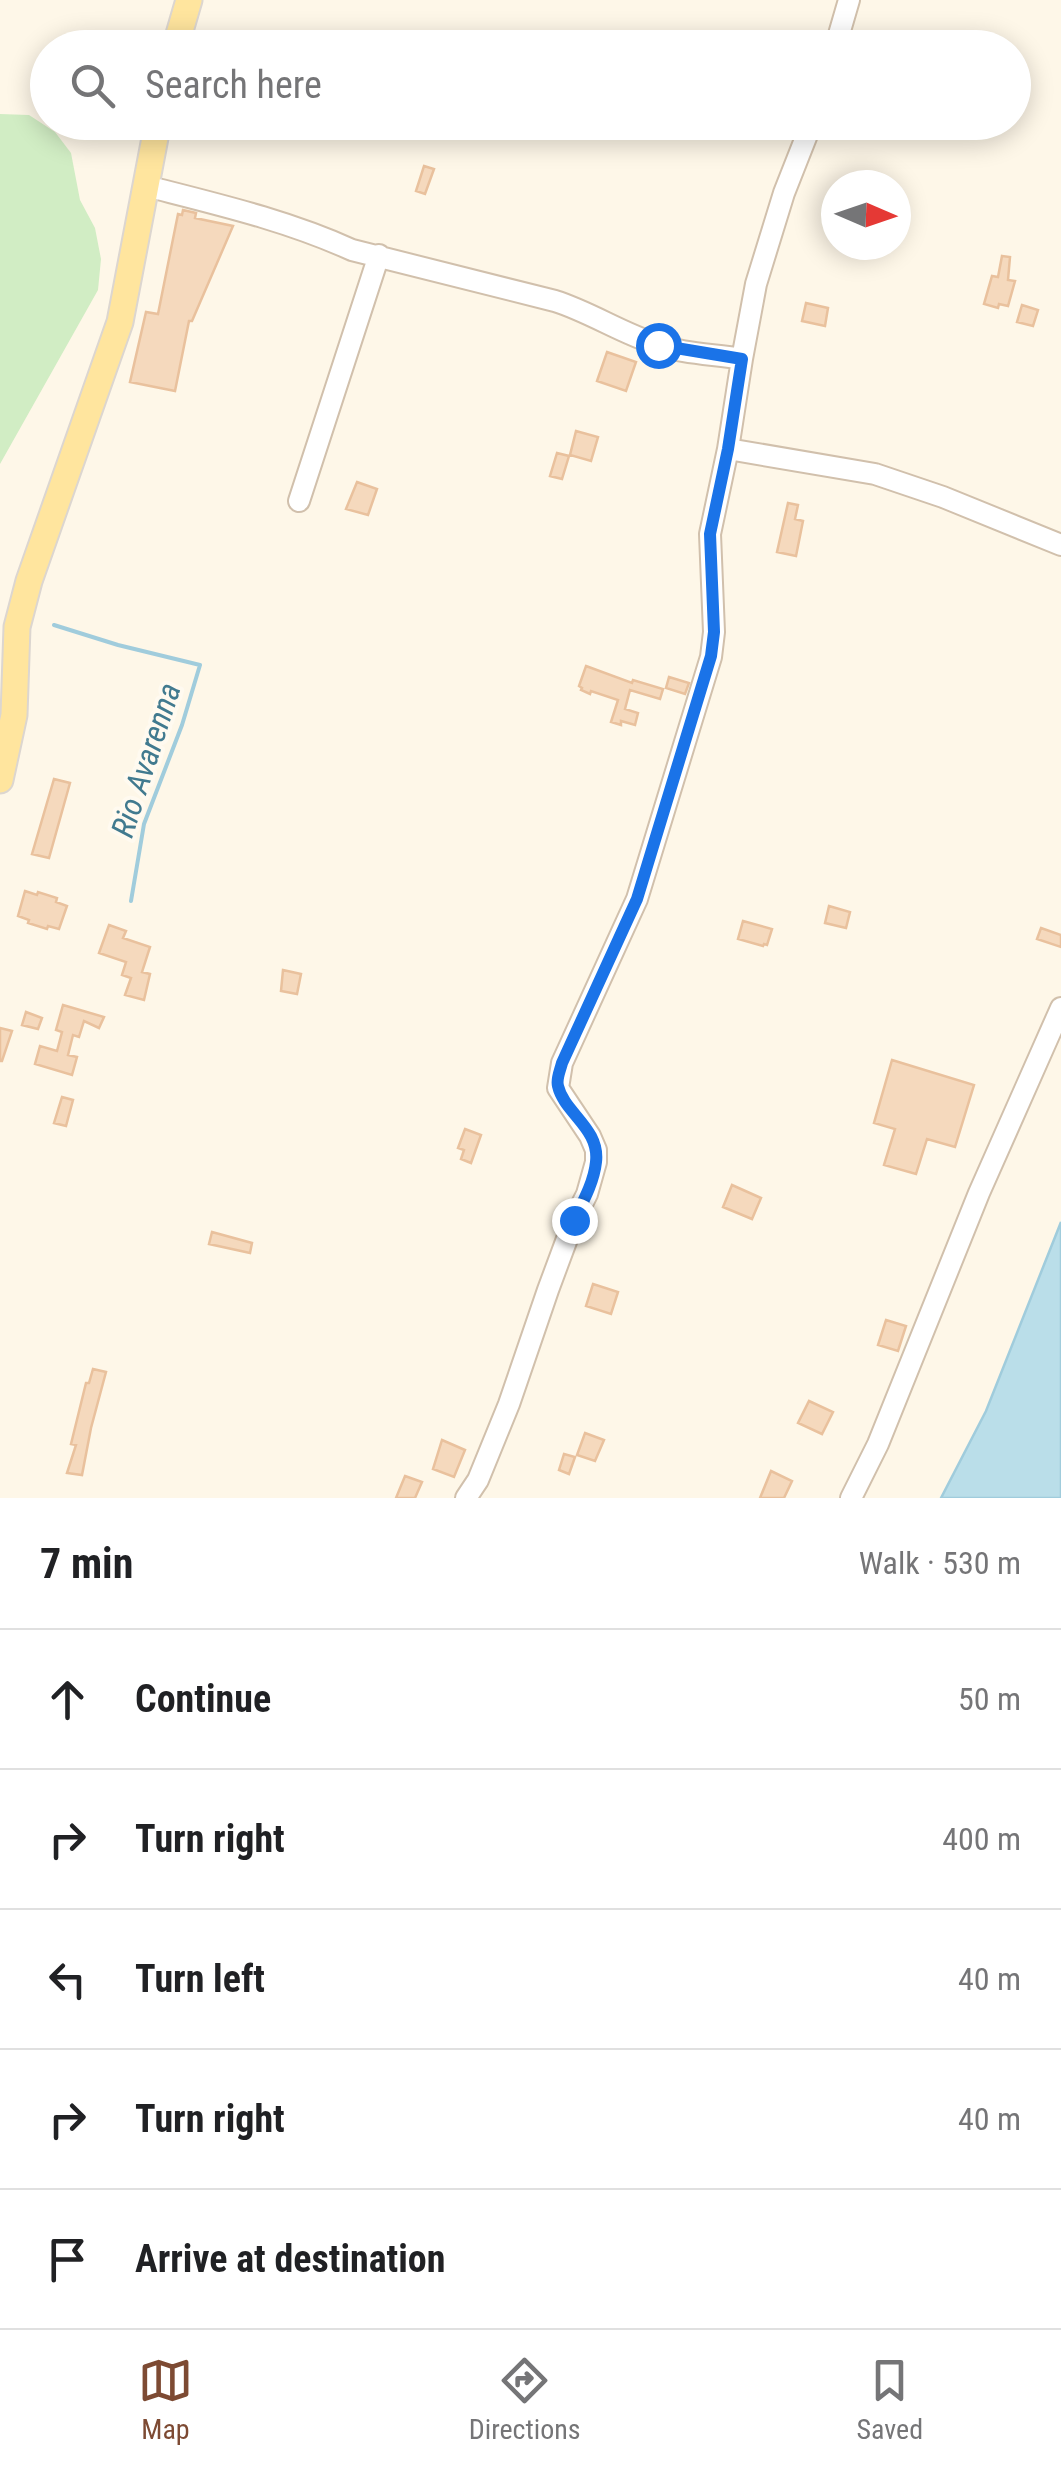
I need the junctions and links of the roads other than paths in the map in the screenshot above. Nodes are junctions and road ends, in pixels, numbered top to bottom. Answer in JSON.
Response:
{"nodes":[{"id":1,"x":189,"y":0,"type":"edge"},
{"id":2,"x":848,"y":0,"type":"edge"},
{"id":3,"x":180,"y":30,"type":"edge"},
{"id":4,"x":840,"y":30,"type":"edge"},
{"id":5,"x":155,"y":140,"type":"edge"},
{"id":6,"x":805,"y":140,"type":"edge"},
{"id":7,"x":146,"y":186,"type":"junction"},
{"id":8,"x":379,"y":255,"type":"junction"},
{"id":9,"x":742,"y":359,"type":"junction"},
{"id":10,"x":728,"y":449,"type":"junction"},
{"id":11,"x":300,"y":501,"type":"dead end"},
{"id":12,"x":1061,"y":545,"type":"edge"},
{"id":13,"x":0,"y":780,"type":"edge"},
{"id":14,"x":1061,"y":1008,"type":"edge"},
{"id":15,"x":466,"y":1498,"type":"edge"},
{"id":16,"x":851,"y":1498,"type":"edge"}],
"edges":[{"from":1,"to":3,"type":"main road"},
{"from":2,"to":4,"type":"street"},
{"from":5,"to":7,"type":"main road"},
{"from":6,"to":9,"type":"street"},
{"from":7,"to":8,"type":"street"},
{"from":7,"to":13,"type":"main road"},
{"from":8,"to":9,"type":"street"},
{"from":8,"to":11,"type":"street"},
{"from":9,"to":10,"type":"street"},
{"from":10,"to":12,"type":"street"},
{"from":10,"to":15,"type":"street"},
{"from":14,"to":16,"type":"street"}]}
